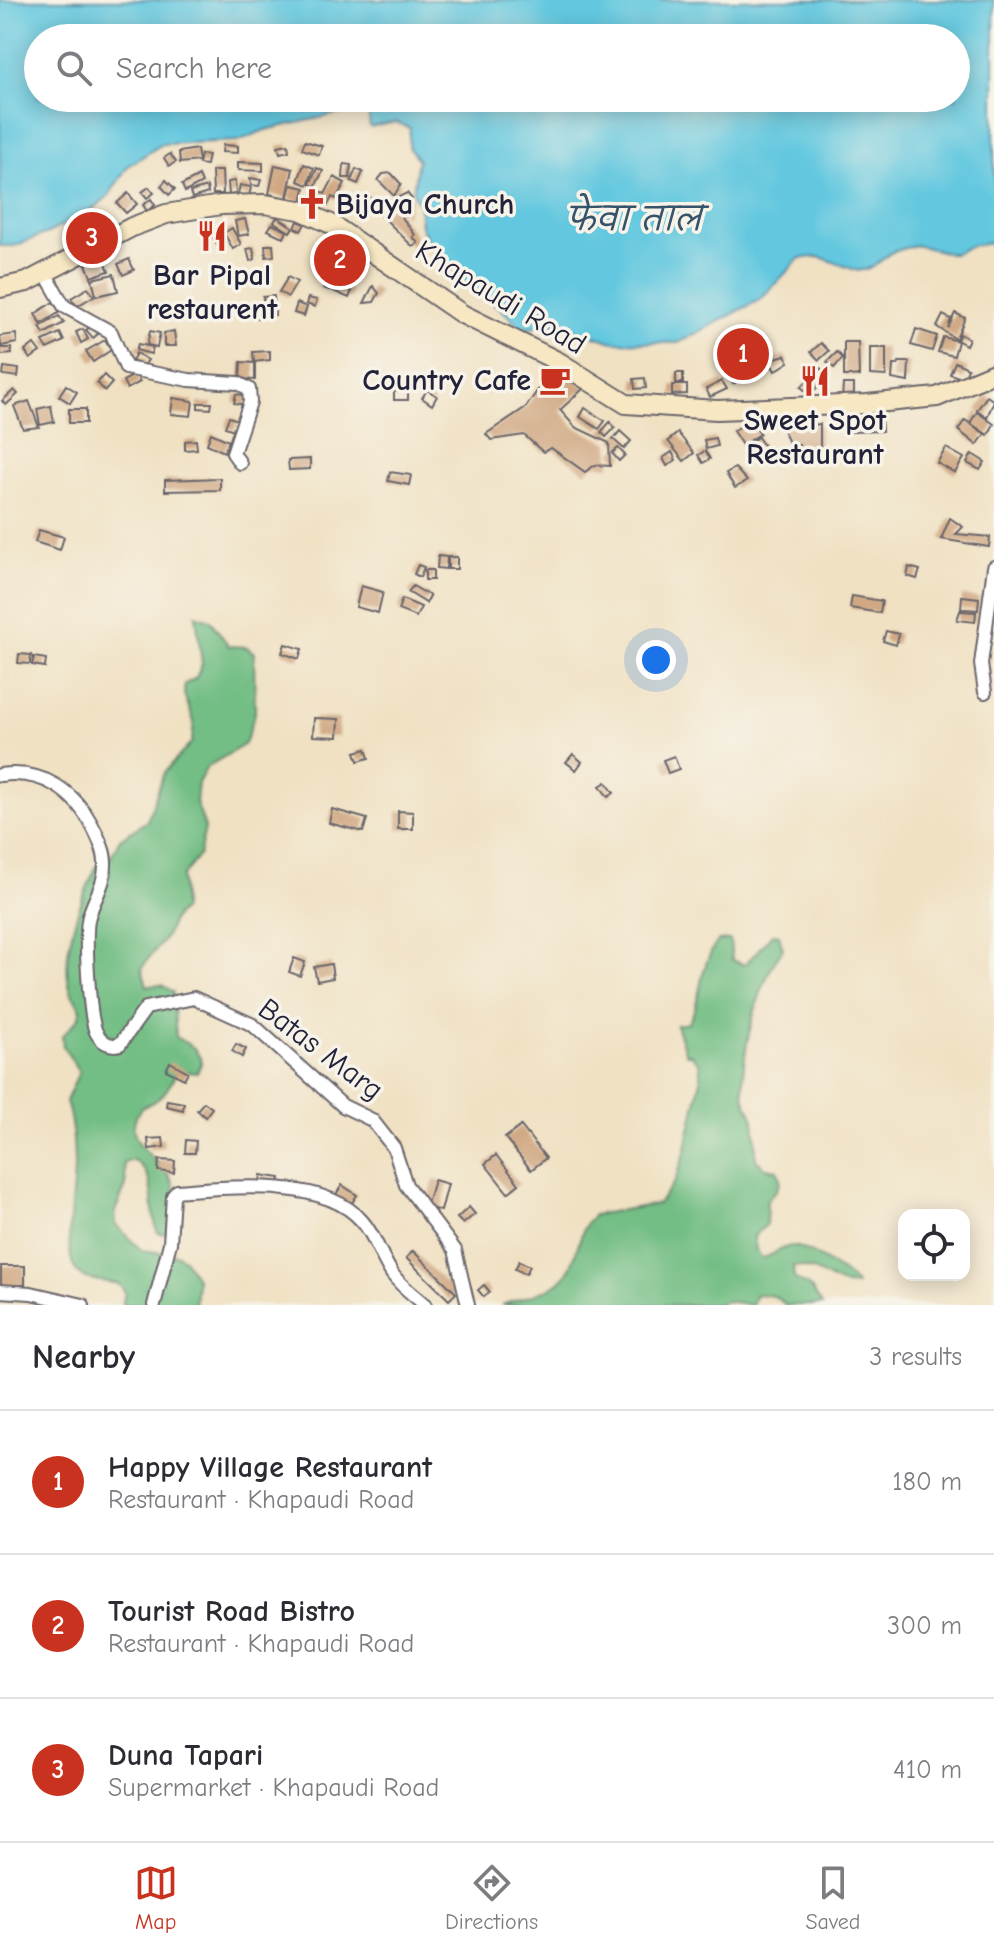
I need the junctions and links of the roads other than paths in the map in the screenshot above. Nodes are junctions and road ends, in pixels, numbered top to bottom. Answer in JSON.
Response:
{"nodes":[{"id":1,"x":45,"y":273,"type":"junction"},
{"id":2,"x":0,"y":288,"type":"edge"},
{"id":3,"x":994,"y":373,"type":"edge"},
{"id":4,"x":240,"y":463,"type":"dead end"},
{"id":5,"x":994,"y":567,"type":"edge"},
{"id":6,"x":985,"y":692,"type":"dead end"},
{"id":7,"x":0,"y":775,"type":"edge"},
{"id":8,"x":0,"y":1291,"type":"edge"},
{"id":9,"x":83,"y":1305,"type":"edge"},
{"id":10,"x":154,"y":1305,"type":"edge"},
{"id":11,"x":425,"y":1305,"type":"edge"},
{"id":12,"x":468,"y":1305,"type":"edge"}],
"edges":[{"from":1,"to":2,"type":"main road","name":"Khapaudi Road"},
{"from":1,"to":3,"type":"main road","name":"Khapaudi Road"},
{"from":1,"to":4,"type":"street"},
{"from":5,"to":6,"type":"street"},
{"from":7,"to":12,"type":"street","name":"Batas Marg"},
{"from":8,"to":9,"type":"street"},
{"from":10,"to":11,"type":"street"}]}
